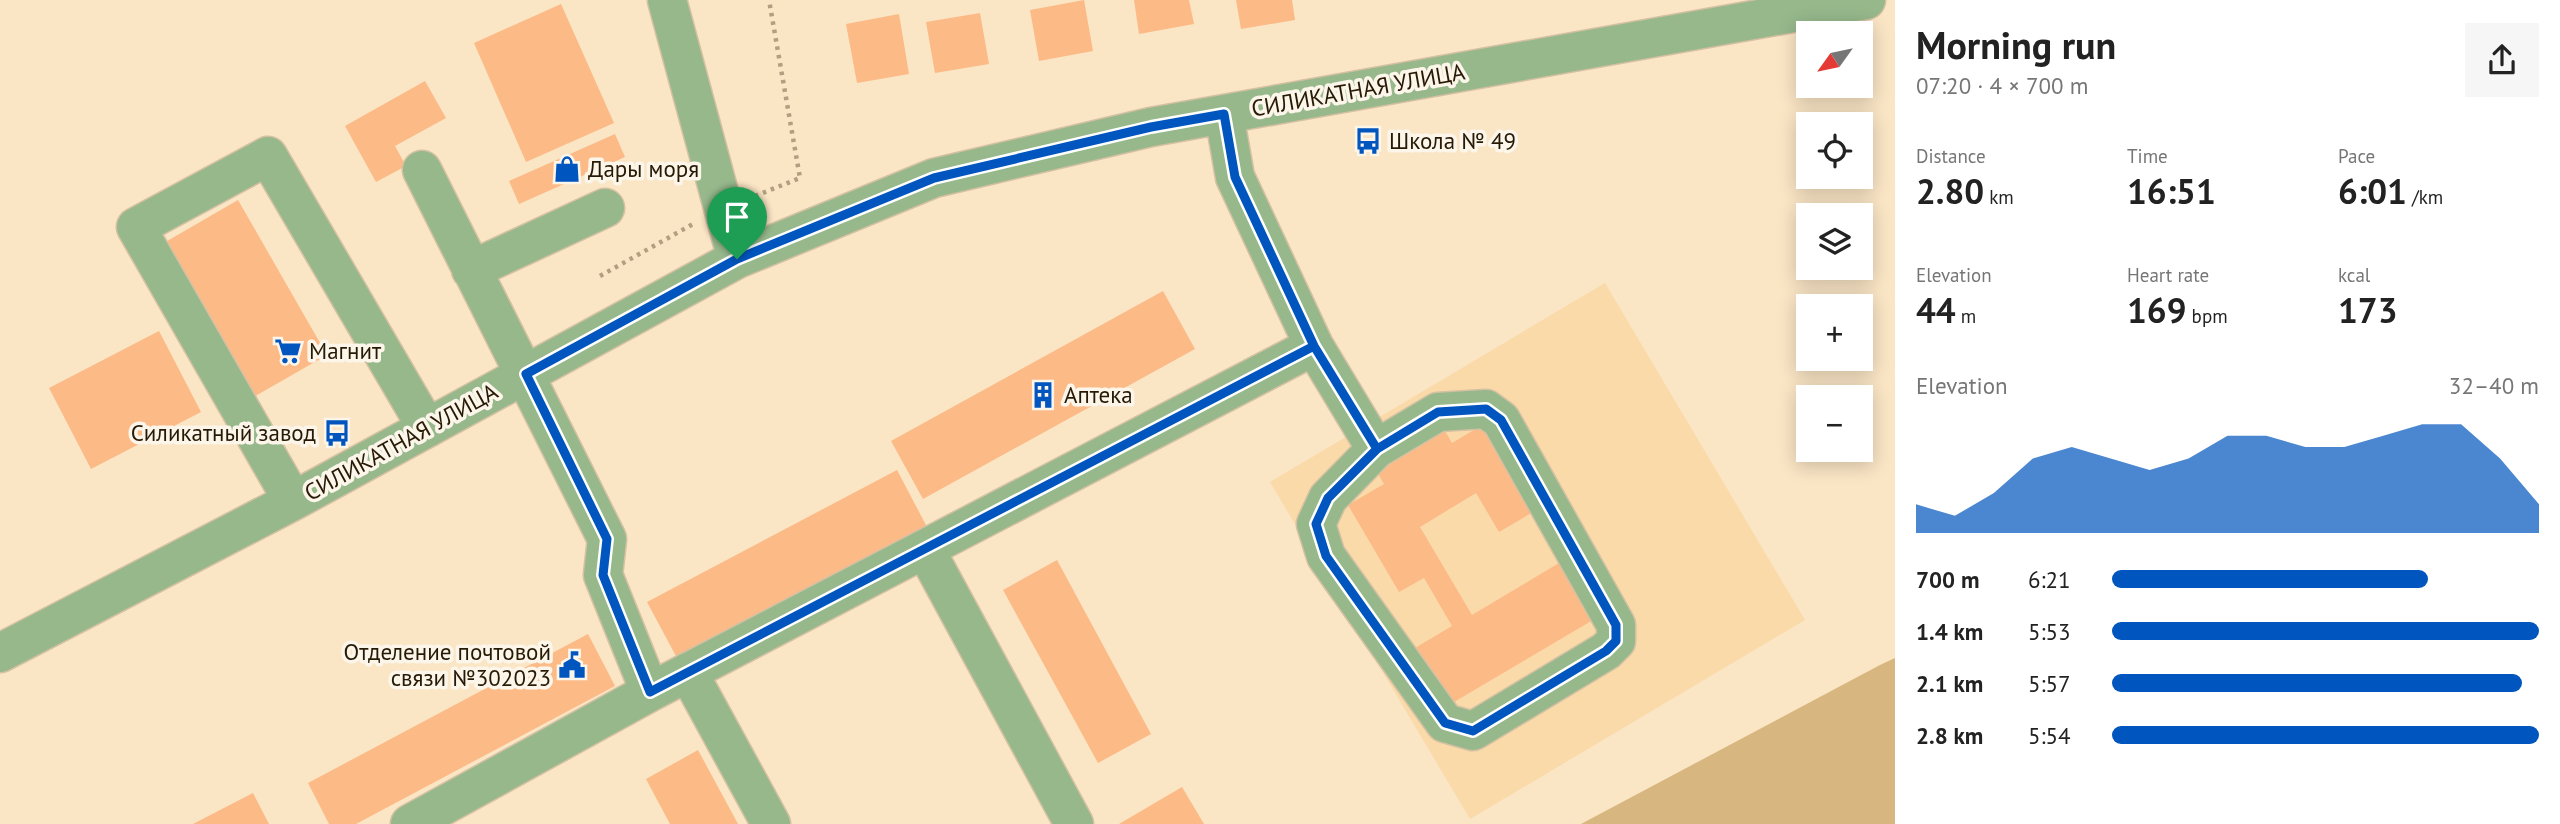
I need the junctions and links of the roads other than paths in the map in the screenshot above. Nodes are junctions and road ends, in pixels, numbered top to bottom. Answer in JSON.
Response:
{"nodes":[{"id":1,"x":667,"y":0,"type":"edge"},
{"id":2,"x":1866,"y":0,"type":"edge"},
{"id":3,"x":1755,"y":9,"type":"edge"},
{"id":4,"x":1224,"y":114,"type":"junction"},
{"id":5,"x":422,"y":170,"type":"dead end"},
{"id":6,"x":605,"y":208,"type":"dead end"},
{"id":7,"x":737,"y":259,"type":"junction"},
{"id":8,"x":471,"y":270,"type":"junction"},
{"id":9,"x":1314,"y":346,"type":"junction"},
{"id":10,"x":526,"y":374,"type":"junction"},
{"id":11,"x":427,"y":428,"type":"junction"},
{"id":12,"x":1377,"y":449,"type":"junction"},
{"id":13,"x":293,"y":501,"type":"junction"},
{"id":14,"x":925,"y":549,"type":"junction"},
{"id":15,"x":4,"y":649,"type":"edge"},
{"id":16,"x":688,"y":672,"type":"junction"},
{"id":17,"x":650,"y":692,"type":"junction"},
{"id":18,"x":410,"y":824,"type":"edge"},
{"id":19,"x":771,"y":824,"type":"edge"},
{"id":20,"x":1074,"y":824,"type":"edge"}],
"edges":[{"from":1,"to":7,"type":"street"},
{"from":2,"to":3,"type":"street","name":"СИЛИКАТНАЯ УЛИЦА"},
{"from":3,"to":4,"type":"street","name":"СИЛИКАТНАЯ УЛИЦА"},
{"from":4,"to":7,"type":"street","name":"СИЛИКАТНАЯ УЛИЦА"},
{"from":4,"to":9,"type":"street"},
{"from":5,"to":8,"type":"street"},
{"from":6,"to":8,"type":"street"},
{"from":7,"to":10,"type":"street","name":"СИЛИКАТНАЯ УЛИЦА"},
{"from":8,"to":10,"type":"street"},
{"from":9,"to":12,"type":"street"},
{"from":9,"to":14,"type":"street"},
{"from":10,"to":11,"type":"street","name":"СИЛИКАТНАЯ УЛИЦА"},
{"from":10,"to":17,"type":"street"},
{"from":11,"to":13,"type":"street","name":"СИЛИКАТНАЯ УЛИЦА"},
{"from":11,"to":13,"type":"street"},
{"from":12,"to":12,"type":"street"},
{"from":13,"to":15,"type":"street","name":"СИЛИКАТНАЯ УЛИЦА"},
{"from":14,"to":16,"type":"street"},
{"from":14,"to":20,"type":"street"},
{"from":16,"to":17,"type":"street"},
{"from":16,"to":19,"type":"street"},
{"from":17,"to":18,"type":"street"}]}
